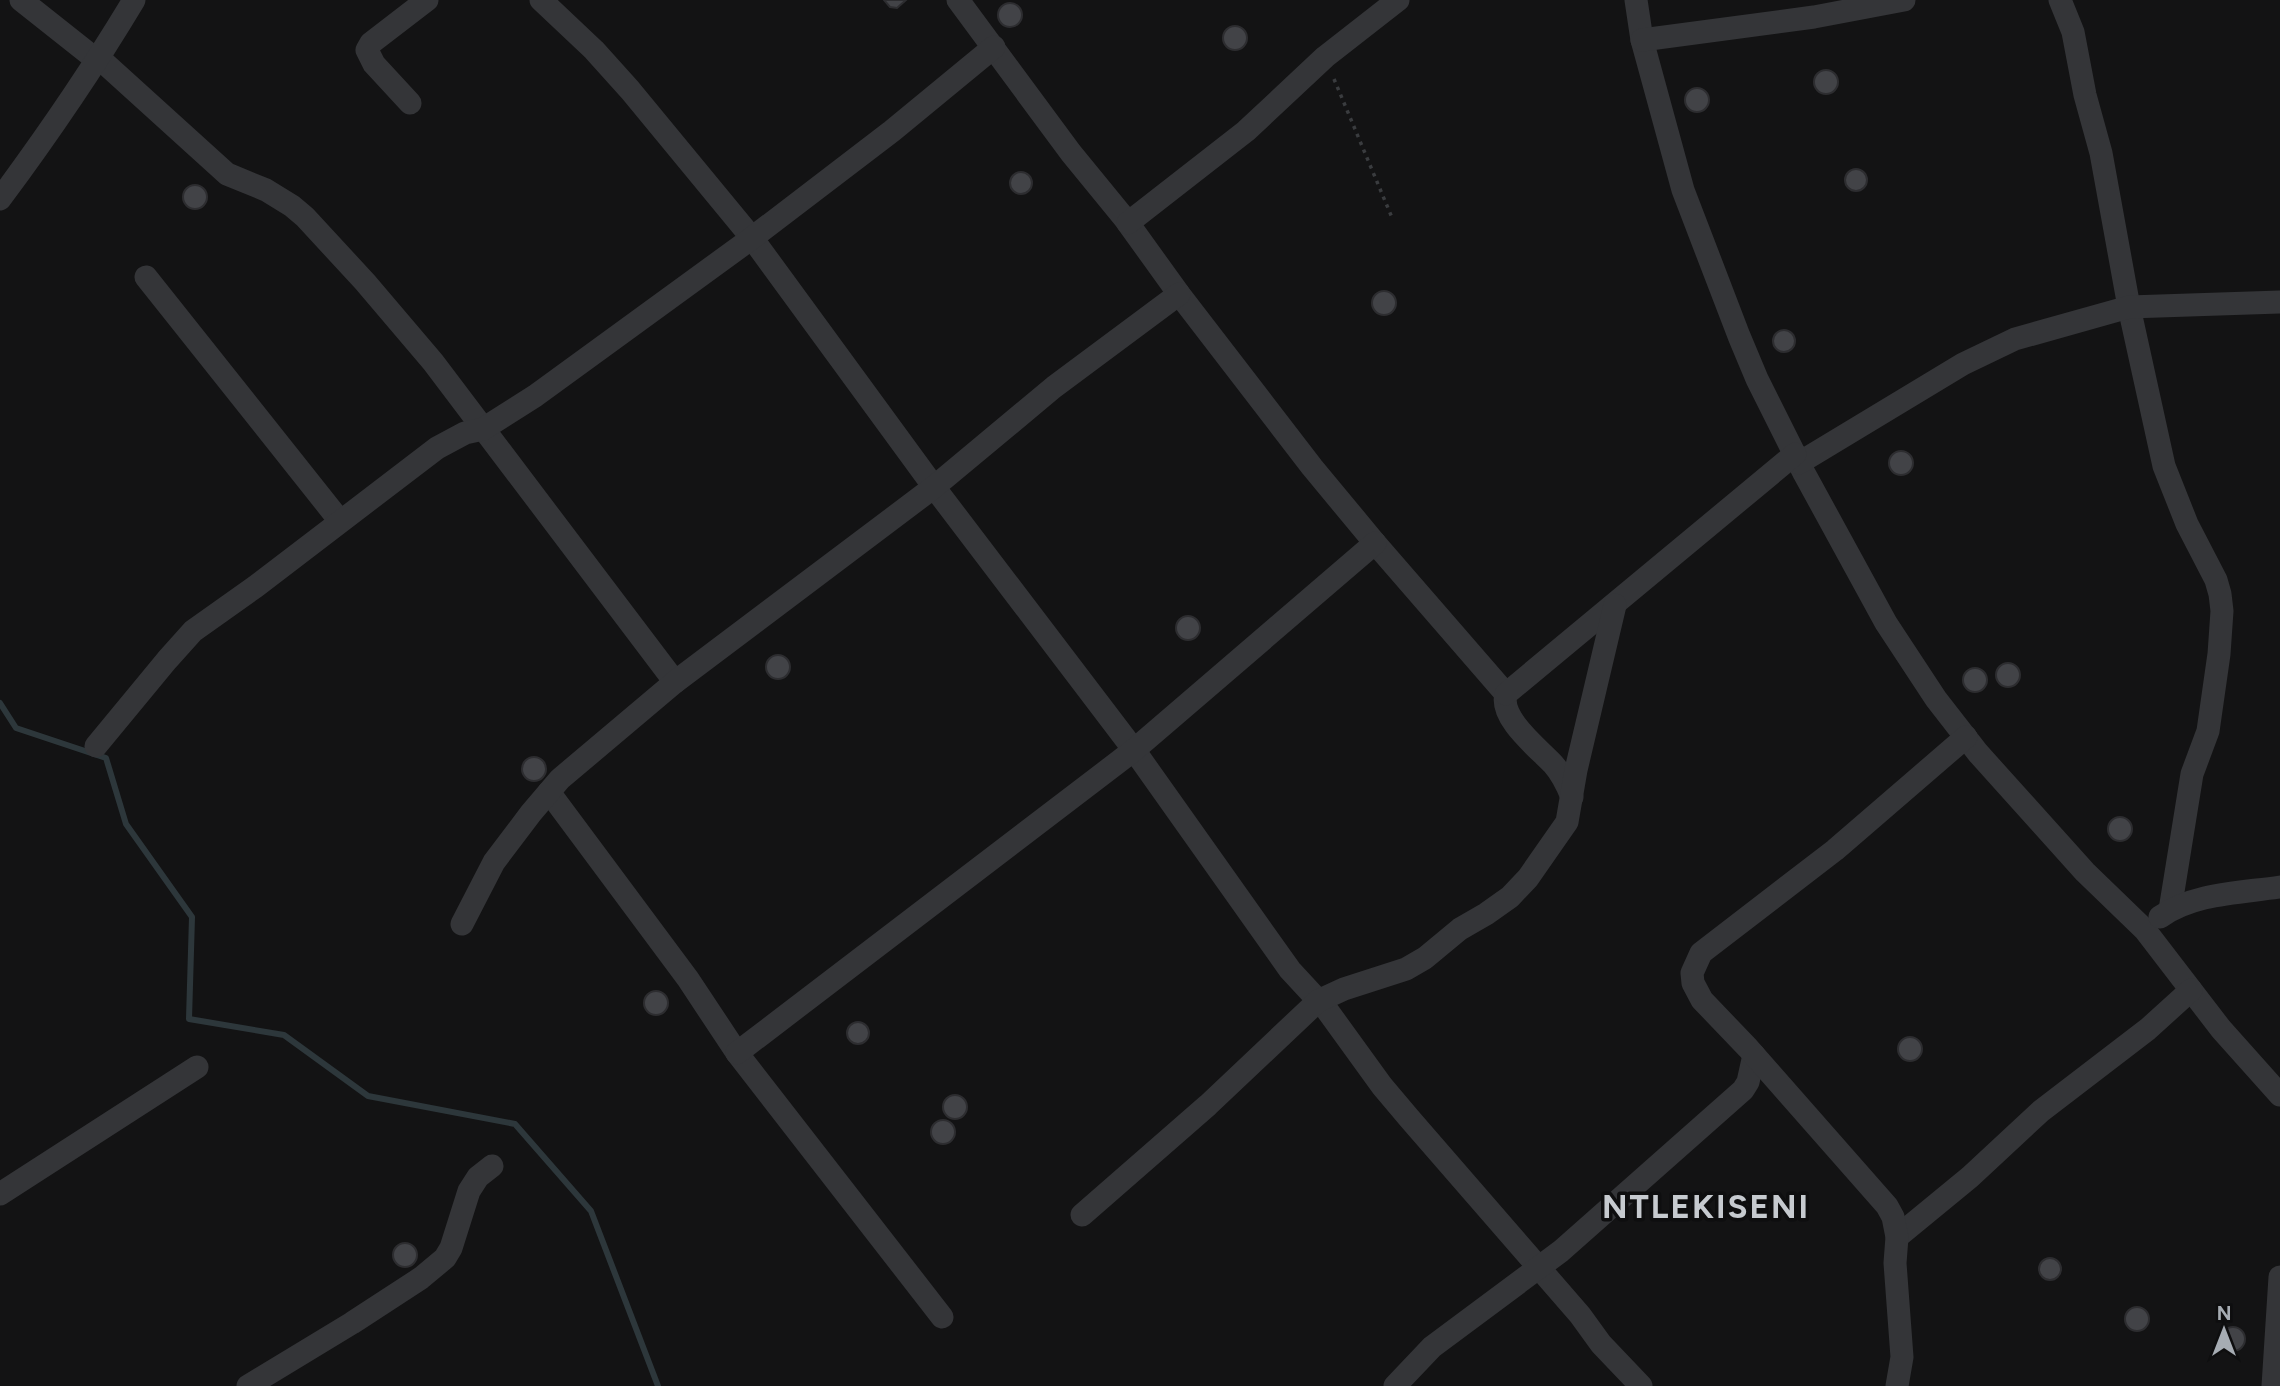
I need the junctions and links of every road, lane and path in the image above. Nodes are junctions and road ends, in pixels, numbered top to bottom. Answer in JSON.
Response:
{"nodes":[{"id":1,"x":21,"y":0,"type":"edge"},
{"id":2,"x":134,"y":0,"type":"edge"},
{"id":3,"x":427,"y":0,"type":"edge"},
{"id":4,"x":541,"y":0,"type":"edge"},
{"id":5,"x":958,"y":0,"type":"edge"},
{"id":6,"x":1398,"y":0,"type":"edge"},
{"id":7,"x":1636,"y":0,"type":"edge"},
{"id":8,"x":1905,"y":0,"type":"edge"},
{"id":9,"x":2060,"y":0,"type":"edge"},
{"id":10,"x":1782,"y":11,"type":"edge"},
{"id":11,"x":1643,"y":40,"type":"junction"},
{"id":12,"x":993,"y":47,"type":"junction"},
{"id":13,"x":1325,"y":57,"type":"junction"},
{"id":14,"x":98,"y":59,"type":"junction"},
{"id":15,"x":410,"y":103,"type":"dead end"},
{"id":16,"x":0,"y":199,"type":"edge"},
{"id":17,"x":1393,"y":220,"type":"dead end"},
{"id":18,"x":1128,"y":223,"type":"junction"},
{"id":19,"x":752,"y":238,"type":"junction"},
{"id":20,"x":146,"y":277,"type":"dead end"},
{"id":21,"x":1179,"y":294,"type":"junction"},
{"id":22,"x":2280,"y":303,"type":"edge"},
{"id":23,"x":2129,"y":307,"type":"junction"},
{"id":24,"x":483,"y":429,"type":"junction"},
{"id":25,"x":1797,"y":458,"type":"junction"},
{"id":26,"x":934,"y":487,"type":"junction"},
{"id":27,"x":340,"y":521,"type":"junction"},
{"id":28,"x":1375,"y":543,"type":"junction"},
{"id":29,"x":1615,"y":605,"type":"junction"},
{"id":30,"x":675,"y":682,"type":"junction"},
{"id":31,"x":1506,"y":694,"type":"junction"},
{"id":32,"x":1966,"y":737,"type":"junction"},
{"id":33,"x":96,"y":746,"type":"dead end"},
{"id":34,"x":1134,"y":750,"type":"junction"},
{"id":35,"x":549,"y":792,"type":"junction"},
{"id":36,"x":1572,"y":797,"type":"junction"},
{"id":37,"x":2280,"y":887,"type":"edge"},
{"id":38,"x":2171,"y":909,"type":"junction"},
{"id":39,"x":462,"y":924,"type":"dead end"},
{"id":40,"x":2144,"y":930,"type":"junction"},
{"id":41,"x":2191,"y":990,"type":"junction"},
{"id":42,"x":1318,"y":1001,"type":"junction"},
{"id":43,"x":737,"y":1053,"type":"junction"},
{"id":44,"x":1754,"y":1055,"type":"junction"},
{"id":45,"x":197,"y":1067,"type":"dead end"},
{"id":46,"x":2280,"y":1095,"type":"edge"},
{"id":47,"x":492,"y":1166,"type":"dead end"},
{"id":48,"x":0,"y":1194,"type":"edge"},
{"id":49,"x":1082,"y":1215,"type":"dead end"},
{"id":50,"x":1897,"y":1237,"type":"junction"},
{"id":51,"x":1538,"y":1267,"type":"junction"},
{"id":52,"x":2280,"y":1277,"type":"edge"},
{"id":53,"x":942,"y":1317,"type":"dead end"},
{"id":54,"x":248,"y":1386,"type":"edge"},
{"id":55,"x":1395,"y":1386,"type":"edge"},
{"id":56,"x":1641,"y":1386,"type":"edge"},
{"id":57,"x":1897,"y":1386,"type":"edge"},
{"id":58,"x":2273,"y":1386,"type":"edge"}],
"edges":[{"from":1,"to":14,"type":"street"},
{"from":2,"to":14,"type":"street"},
{"from":3,"to":15,"type":"street"},
{"from":4,"to":19,"type":"street"},
{"from":5,"to":12,"type":"street"},
{"from":6,"to":13,"type":"street"},
{"from":7,"to":11,"type":"street"},
{"from":8,"to":10,"type":"street"},
{"from":9,"to":23,"type":"street"},
{"from":10,"to":11,"type":"street"},
{"from":11,"to":25,"type":"street"},
{"from":12,"to":18,"type":"street"},
{"from":12,"to":19,"type":"street"},
{"from":13,"to":17,"type":"path"},
{"from":13,"to":18,"type":"street"},
{"from":14,"to":16,"type":"street"},
{"from":14,"to":24,"type":"street"},
{"from":18,"to":21,"type":"street"},
{"from":19,"to":24,"type":"street"},
{"from":19,"to":26,"type":"street"},
{"from":20,"to":27,"type":"street"},
{"from":21,"to":26,"type":"street"},
{"from":21,"to":28,"type":"street"},
{"from":22,"to":23,"type":"street"},
{"from":23,"to":25,"type":"street"},
{"from":23,"to":38,"type":"street"},
{"from":24,"to":27,"type":"street"},
{"from":24,"to":30,"type":"street"},
{"from":25,"to":29,"type":"street"},
{"from":25,"to":32,"type":"street"},
{"from":26,"to":30,"type":"street"},
{"from":26,"to":34,"type":"street"},
{"from":27,"to":33,"type":"street"},
{"from":28,"to":31,"type":"street"},
{"from":28,"to":34,"type":"street"},
{"from":29,"to":31,"type":"street"},
{"from":29,"to":36,"type":"street"},
{"from":30,"to":35,"type":"street"},
{"from":31,"to":36,"type":"street"},
{"from":32,"to":40,"type":"street"},
{"from":32,"to":44,"type":"street"},
{"from":34,"to":42,"type":"street"},
{"from":34,"to":43,"type":"street"},
{"from":35,"to":39,"type":"street"},
{"from":35,"to":43,"type":"street"},
{"from":36,"to":42,"type":"street"},
{"from":37,"to":38,"type":"street"},
{"from":38,"to":40,"type":"street"},
{"from":40,"to":41,"type":"street"},
{"from":41,"to":46,"type":"street"},
{"from":41,"to":50,"type":"street"},
{"from":42,"to":49,"type":"street"},
{"from":42,"to":51,"type":"street"},
{"from":43,"to":53,"type":"street"},
{"from":44,"to":50,"type":"street"},
{"from":44,"to":51,"type":"street"},
{"from":45,"to":48,"type":"street"},
{"from":47,"to":54,"type":"street"},
{"from":50,"to":57,"type":"street"},
{"from":51,"to":55,"type":"street"},
{"from":51,"to":56,"type":"street"},
{"from":52,"to":58,"type":"street"}]}
